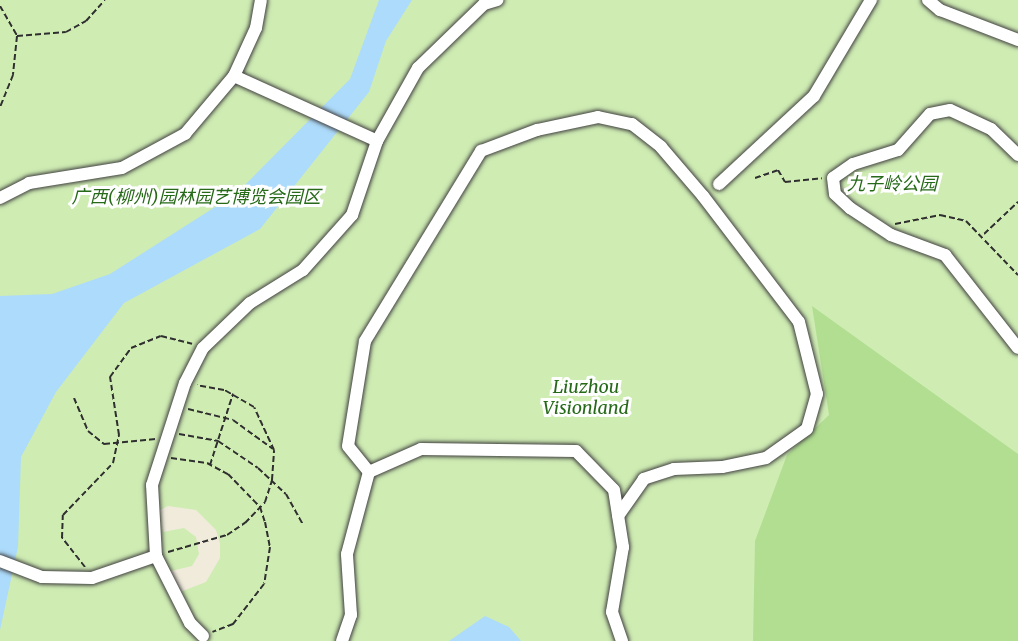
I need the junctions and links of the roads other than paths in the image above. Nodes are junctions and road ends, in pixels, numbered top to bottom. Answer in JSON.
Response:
{"nodes":[{"id":1,"x":261,"y":0,"type":"edge"},
{"id":2,"x":497,"y":0,"type":"edge"},
{"id":3,"x":871,"y":0,"type":"edge"},
{"id":4,"x":928,"y":0,"type":"edge"},
{"id":5,"x":1018,"y":40,"type":"edge"},
{"id":6,"x":234,"y":76,"type":"junction"},
{"id":7,"x":376,"y":141,"type":"junction"},
{"id":8,"x":1018,"y":155,"type":"edge"},
{"id":9,"x":719,"y":184,"type":"dead end"},
{"id":10,"x":0,"y":198,"type":"edge"},
{"id":11,"x":1018,"y":348,"type":"edge"},
{"id":12,"x":369,"y":472,"type":"junction"},
{"id":13,"x":618,"y":516,"type":"junction"},
{"id":14,"x":156,"y":556,"type":"junction"},
{"id":15,"x":0,"y":561,"type":"edge"},
{"id":16,"x":203,"y":636,"type":"road end"},
{"id":17,"x":342,"y":641,"type":"edge"},
{"id":18,"x":622,"y":641,"type":"edge"}],
"edges":[{"from":1,"to":6,"type":"lane"},
{"from":2,"to":7,"type":"lane"},
{"from":3,"to":9,"type":"lane"},
{"from":4,"to":5,"type":"lane"},
{"from":6,"to":7,"type":"lane"},
{"from":6,"to":10,"type":"lane"},
{"from":7,"to":14,"type":"lane"},
{"from":8,"to":11,"type":"lane"},
{"from":12,"to":13,"type":"lane"},
{"from":12,"to":13,"type":"lane"},
{"from":12,"to":17,"type":"lane"},
{"from":13,"to":18,"type":"lane"},
{"from":14,"to":15,"type":"lane"},
{"from":14,"to":16,"type":"lane"}]}
